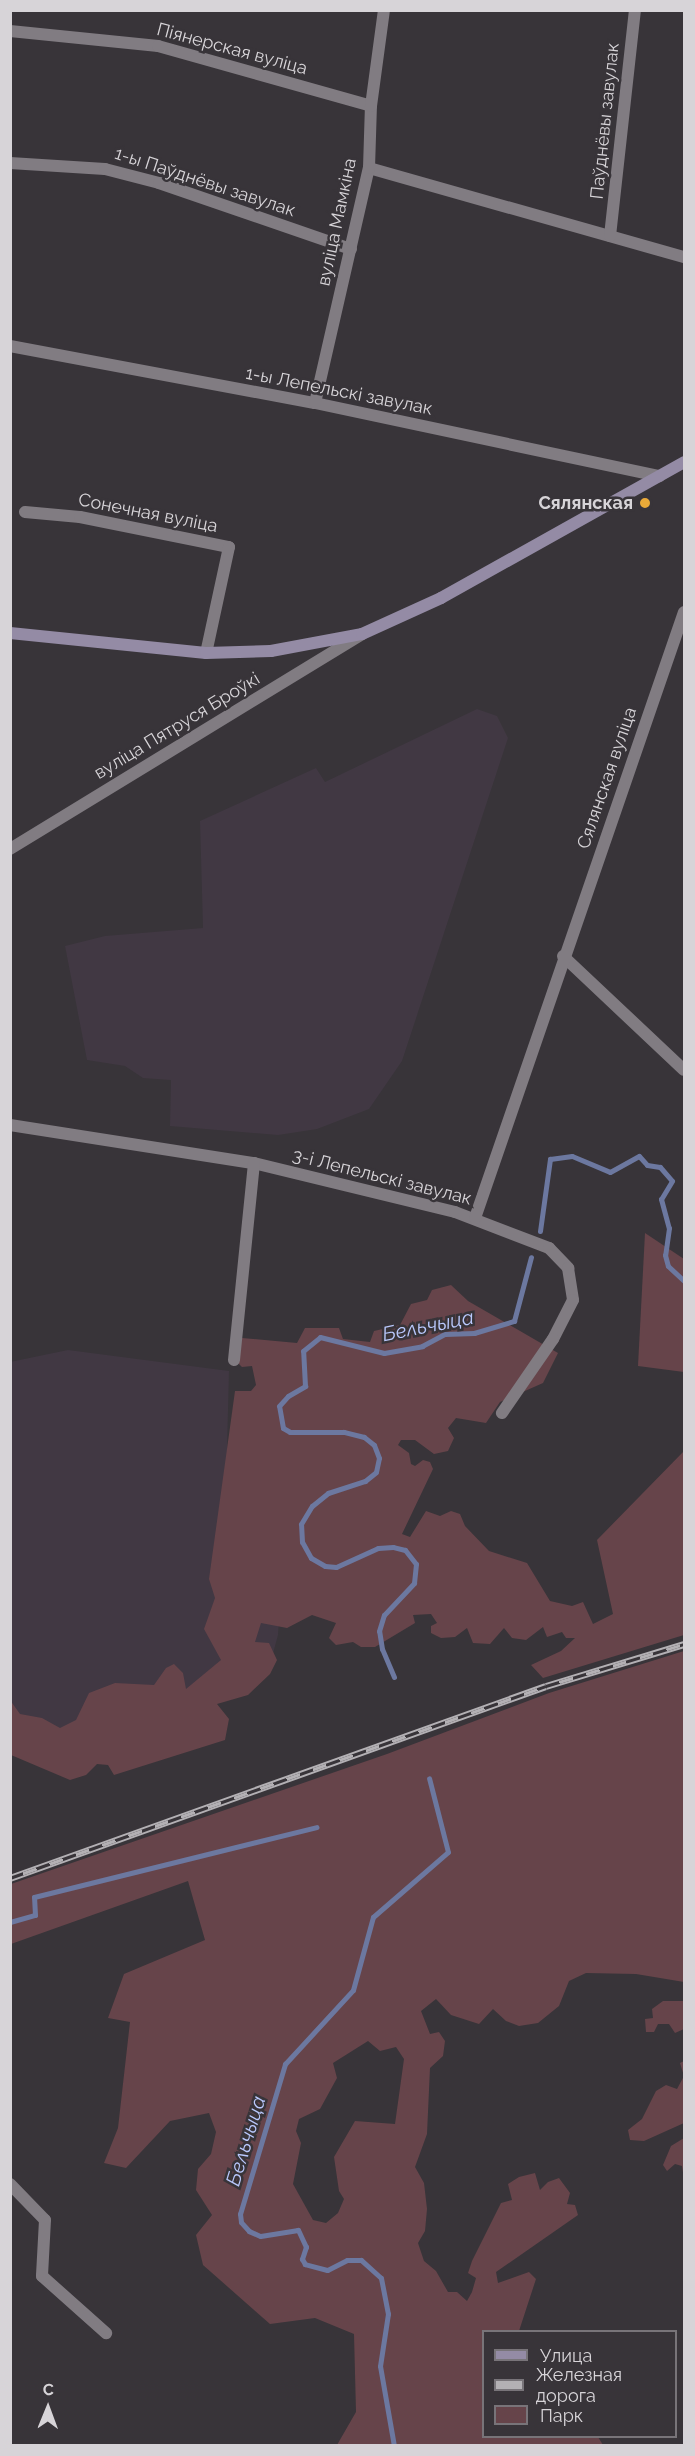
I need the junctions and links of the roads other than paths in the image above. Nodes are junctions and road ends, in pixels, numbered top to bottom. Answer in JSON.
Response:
{"nodes":[{"id":1,"x":384,"y":10,"type":"edge"},
{"id":2,"x":635,"y":10,"type":"edge"},
{"id":3,"x":10,"y":31,"type":"edge"},
{"id":4,"x":371,"y":106,"type":"junction"},
{"id":5,"x":10,"y":163,"type":"edge"},
{"id":6,"x":369,"y":168,"type":"junction"},
{"id":7,"x":610,"y":236,"type":"junction"},
{"id":8,"x":351,"y":249,"type":"junction"},
{"id":9,"x":684,"y":257,"type":"edge"},
{"id":10,"x":10,"y":346,"type":"edge"},
{"id":11,"x":315,"y":403,"type":"junction"},
{"id":12,"x":684,"y":462,"type":"edge"},
{"id":13,"x":659,"y":476,"type":"junction"},
{"id":14,"x":24,"y":512,"type":"dead end"},
{"id":15,"x":684,"y":612,"type":"edge"},
{"id":16,"x":10,"y":633,"type":"edge"},
{"id":17,"x":362,"y":634,"type":"junction"},
{"id":18,"x":207,"y":653,"type":"junction"},
{"id":19,"x":10,"y":849,"type":"edge"},
{"id":20,"x":562,"y":956,"type":"junction"},
{"id":21,"x":684,"y":1070,"type":"edge"},
{"id":22,"x":10,"y":1125,"type":"edge"},
{"id":23,"x":254,"y":1163,"type":"junction"},
{"id":24,"x":475,"y":1218,"type":"junction"},
{"id":25,"x":234,"y":1360,"type":"dead end"},
{"id":26,"x":502,"y":1413,"type":"dead end"},
{"id":27,"x":10,"y":2184,"type":"edge"},
{"id":28,"x":106,"y":2333,"type":"dead end"}],
"edges":[{"from":1,"to":4,"type":"street","name":"вуліца Мамкіна"},
{"from":2,"to":7,"type":"street","name":"Паўднёвы завулак"},
{"from":3,"to":4,"type":"street","name":"Піянерская вуліца"},
{"from":4,"to":6,"type":"street","name":"вуліца Мамкіна"},
{"from":5,"to":8,"type":"street","name":"1-ы Паўднёвы завулак"},
{"from":6,"to":7,"type":"street"},
{"from":6,"to":8,"type":"street","name":"вуліца Мамкіна"},
{"from":7,"to":9,"type":"street"},
{"from":8,"to":11,"type":"street","name":"вуліца Мамкіна"},
{"from":10,"to":11,"type":"street","name":"1-ы Лепельскі завулак"},
{"from":11,"to":13,"type":"street","name":"1-ы Лепельскі завулак"},
{"from":12,"to":13,"type":"main road","name":"вуліца Пятруся Броўкі"},
{"from":13,"to":17,"type":"main road","name":"вуліца Пятруся Броўкі"},
{"from":14,"to":18,"type":"street","name":"Сонечная вуліца"},
{"from":15,"to":20,"type":"street","name":"Сялянская вуліца"},
{"from":16,"to":18,"type":"main road","name":"вуліца Пятруся Броўкі"},
{"from":17,"to":18,"type":"main road","name":"вуліца Пятруся Броўкі"},
{"from":17,"to":19,"type":"street","name":"вуліца Пятруся Броўкі"},
{"from":20,"to":21,"type":"street"},
{"from":20,"to":24,"type":"street","name":"Сялянская вуліца"},
{"from":22,"to":23,"type":"street","name":"3-і Лепельскі завулак"},
{"from":23,"to":24,"type":"street","name":"3-і Лепельскі завулак"},
{"from":23,"to":25,"type":"street"},
{"from":24,"to":26,"type":"street","name":"3-і Лепельскі завулак"},
{"from":27,"to":28,"type":"street"}]}
